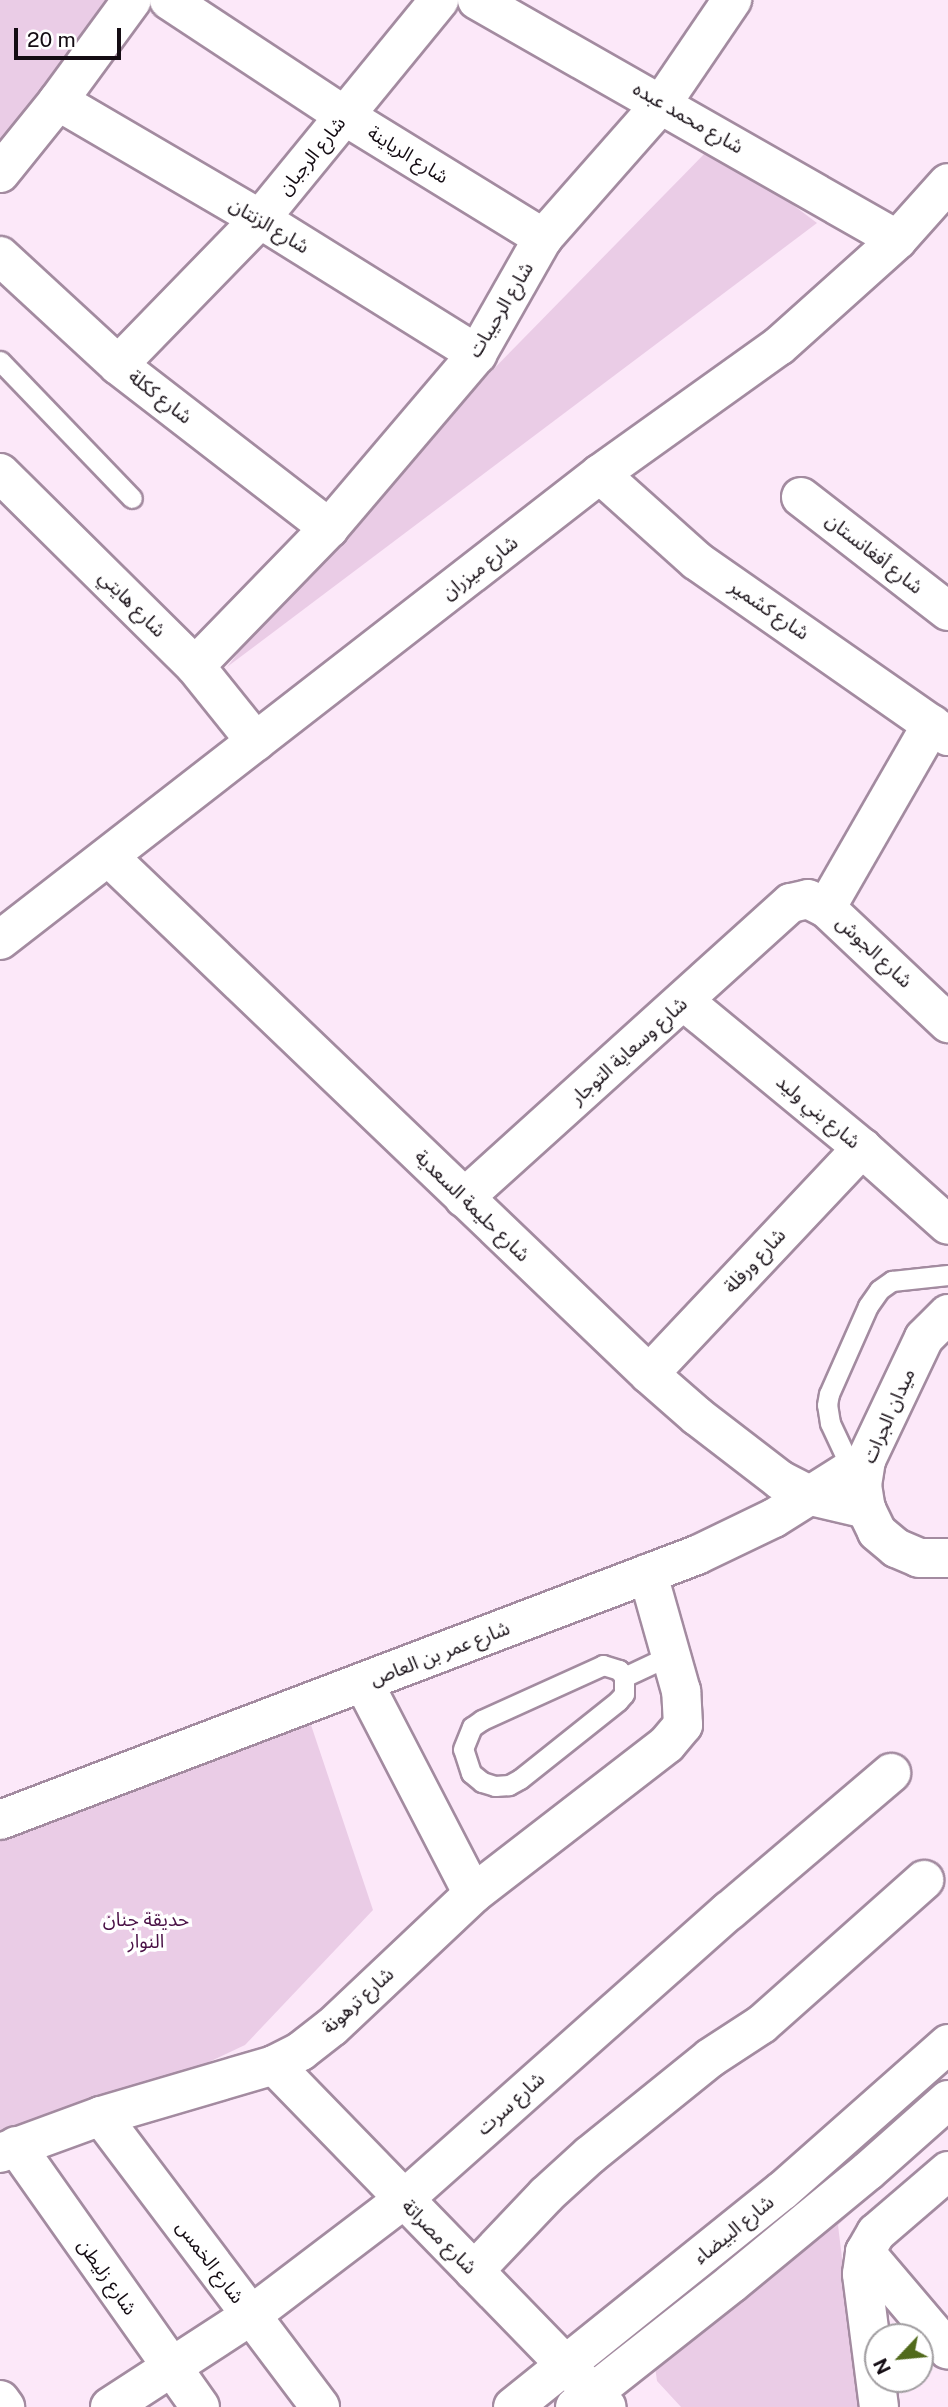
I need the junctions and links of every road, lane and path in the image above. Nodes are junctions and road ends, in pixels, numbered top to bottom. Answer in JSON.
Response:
{"nodes":[{"id":1,"x":132,"y":0,"type":"edge"},
{"id":2,"x":169,"y":0,"type":"edge"},
{"id":3,"x":439,"y":0,"type":"edge"},
{"id":4,"x":477,"y":0,"type":"edge"},
{"id":5,"x":732,"y":0,"type":"edge"},
{"id":6,"x":58,"y":101,"type":"junction"},
{"id":7,"x":662,"y":103,"type":"junction"},
{"id":8,"x":345,"y":116,"type":"junction"},
{"id":9,"x":0,"y":173,"type":"edge"},
{"id":10,"x":948,"y":183,"type":"edge"},
{"id":11,"x":260,"y":219,"type":"junction"},
{"id":12,"x":543,"y":239,"type":"junction"},
{"id":13,"x":897,"y":240,"type":"junction"},
{"id":14,"x":0,"y":256,"type":"edge"},
{"id":15,"x":477,"y":354,"type":"junction"},
{"id":16,"x":0,"y":361,"type":"edge"},
{"id":17,"x":118,"y":365,"type":"junction"},
{"id":18,"x":0,"y":472,"type":"edge"},
{"id":19,"x":600,"y":474,"type":"junction"},
{"id":20,"x":801,"y":497,"type":"dead end"},
{"id":21,"x":132,"y":498,"type":"dead end"},
{"id":22,"x":328,"y":528,"type":"junction"},
{"id":23,"x":948,"y":611,"type":"edge"},
{"id":24,"x":195,"y":666,"type":"junction"},
{"id":25,"x":940,"y":730,"type":"edge"},
{"id":26,"x":256,"y":742,"type":"junction"},
{"id":27,"x":108,"y":857,"type":"junction"},
{"id":28,"x":809,"y":905,"type":"junction"},
{"id":29,"x":0,"y":940,"type":"edge"},
{"id":30,"x":685,"y":1002,"type":"junction"},
{"id":31,"x":948,"y":1023,"type":"edge"},
{"id":32,"x":862,"y":1148,"type":"junction"},
{"id":33,"x":464,"y":1198,"type":"junction"},
{"id":34,"x":948,"y":1225,"type":"edge"},
{"id":35,"x":948,"y":1275,"type":"edge"},
{"id":36,"x":945,"y":1309,"type":"edge"},
{"id":37,"x":649,"y":1374,"type":"junction"},
{"id":38,"x":859,"y":1465,"type":"junction"},
{"id":39,"x":811,"y":1496,"type":"junction"},
{"id":40,"x":866,"y":1509,"type":"junction"},
{"id":41,"x":947,"y":1559,"type":"edge"},
{"id":42,"x":648,"y":1574,"type":"junction"},
{"id":43,"x":671,"y":1655,"type":"junction"},
{"id":44,"x":624,"y":1677,"type":"junction"},
{"id":45,"x":364,"y":1684,"type":"junction"},
{"id":46,"x":891,"y":1773,"type":"dead end"},
{"id":47,"x":0,"y":1819,"type":"edge"},
{"id":48,"x":924,"y":1880,"type":"dead end"},
{"id":49,"x":473,"y":1895,"type":"junction"},
{"id":50,"x":948,"y":2043,"type":"edge"},
{"id":51,"x":274,"y":2064,"type":"junction"},
{"id":52,"x":948,"y":2099,"type":"edge"},
{"id":53,"x":101,"y":2116,"type":"junction"},
{"id":54,"x":8,"y":2149,"type":"edge"},
{"id":55,"x":948,"y":2171,"type":"edge"},
{"id":56,"x":403,"y":2200,"type":"junction"},
{"id":57,"x":865,"y":2252,"type":"junction"},
{"id":58,"x":474,"y":2271,"type":"junction"},
{"id":59,"x":250,"y":2316,"type":"junction"},
{"id":60,"x":948,"y":2350,"type":"edge"},
{"id":61,"x":566,"y":2363,"type":"junction"},
{"id":62,"x":171,"y":2368,"type":"junction"},
{"id":63,"x":0,"y":2400,"type":"edge"},
{"id":64,"x":592,"y":2402,"type":"edge"},
{"id":65,"x":5,"y":2407,"type":"edge"},
{"id":66,"x":110,"y":2407,"type":"edge"},
{"id":67,"x":200,"y":2407,"type":"edge"},
{"id":68,"x":320,"y":2407,"type":"edge"},
{"id":69,"x":513,"y":2407,"type":"edge"},
{"id":70,"x":879,"y":2407,"type":"edge"}],
"edges":[{"from":1,"to":6,"type":"street"},
{"from":2,"to":8,"type":"street","name":"شارع الرياينة"},
{"from":3,"to":8,"type":"street","name":"شارع الرجبان"},
{"from":4,"to":7,"type":"street","name":"شارع محمد عبده"},
{"from":5,"to":7,"type":"street","name":"شارع الرحيبات"},
{"from":6,"to":9,"type":"street"},
{"from":6,"to":11,"type":"street","name":"شارع الزنتان"},
{"from":7,"to":12,"type":"street","name":"شارع الرحيبات"},
{"from":7,"to":13,"type":"street","name":"شارع محمد عبده"},
{"from":8,"to":11,"type":"street","name":"شارع الرجبان"},
{"from":8,"to":12,"type":"street","name":"شارع الرياينة"},
{"from":10,"to":13,"type":"street","name":"شارع ميزران"},
{"from":11,"to":15,"type":"street","name":"شارع الزنتان"},
{"from":11,"to":17,"type":"street","name":"شارع الرجبان"},
{"from":12,"to":15,"type":"street","name":"شارع الرحيبات"},
{"from":13,"to":19,"type":"street","name":"شارع ميزران"},
{"from":14,"to":17,"type":"street","name":"شارع ككلة"},
{"from":15,"to":22,"type":"street","name":"شارع الرحيبات"},
{"from":16,"to":21,"type":"lane"},
{"from":17,"to":22,"type":"street","name":"شارع ككلة"},
{"from":18,"to":24,"type":"street","name":"شارع هايتي"},
{"from":19,"to":25,"type":"street","name":"شارع كشمير"},
{"from":19,"to":26,"type":"street","name":"شارع ميزران"},
{"from":20,"to":23,"type":"street","name":"شارع أفغانستان"},
{"from":22,"to":24,"type":"street","name":"شارع الرحيبات"},
{"from":24,"to":26,"type":"street","name":"شارع هايتي"},
{"from":25,"to":28,"type":"street","name":"شارع وسعاية التوجار"},
{"from":26,"to":27,"type":"street","name":"شارع ميزران"},
{"from":27,"to":29,"type":"street","name":"شارع ميزران"},
{"from":27,"to":33,"type":"street","name":"شارع حليمة السعدية"},
{"from":28,"to":30,"type":"street","name":"شارع وسعاية التوجار"},
{"from":28,"to":31,"type":"street","name":"شارع الجوش"},
{"from":30,"to":32,"type":"street","name":"شارع بني وليد"},
{"from":30,"to":33,"type":"street","name":"شارع وسعاية التوجار"},
{"from":32,"to":34,"type":"street","name":"شارع بني وليد"},
{"from":32,"to":37,"type":"street","name":"شارع ورفلة"},
{"from":33,"to":37,"type":"street","name":"شارع حليمة السعدية"},
{"from":35,"to":38,"type":"lane"},
{"from":36,"to":38,"type":"street","name":"ميدان الجرات"},
{"from":37,"to":39,"type":"street","name":"شارع حليمة السعدية"},
{"from":38,"to":39,"type":"street","name":"شارع عمر بن العاص"},
{"from":38,"to":40,"type":"street","name":"ميدان الجرات"},
{"from":39,"to":40,"type":"street","name":"شارع حليمة السعدية"},
{"from":39,"to":42,"type":"street","name":"شارع عمر بن العاص"},
{"from":40,"to":41,"type":"street","name":"ميدان الجرات"},
{"from":42,"to":43,"type":"street"},
{"from":42,"to":45,"type":"street","name":"شارع عمر بن العاص"},
{"from":43,"to":44,"type":"lane"},
{"from":43,"to":49,"type":"street","name":"شارع ترهونة"},
{"from":44,"to":44,"type":"lane"},
{"from":45,"to":47,"type":"street","name":"شارع عمر بن العاص"},
{"from":45,"to":49,"type":"street"},
{"from":46,"to":56,"type":"street","name":"شارع سرت"},
{"from":48,"to":58,"type":"street"},
{"from":49,"to":51,"type":"street","name":"شارع ترهونة"},
{"from":50,"to":61,"type":"street","name":"شارع البيضاء"},
{"from":51,"to":53,"type":"street","name":"شارع ترهونة"},
{"from":51,"to":56,"type":"street","name":"شارع مصراتة"},
{"from":52,"to":64,"type":"street","name":"شارع البيضاء"},
{"from":53,"to":54,"type":"street","name":"شارع ترهونة"},
{"from":53,"to":59,"type":"street","name":"شارع الخمس"},
{"from":54,"to":62,"type":"street","name":"شارع زليطن"},
{"from":55,"to":57,"type":"street"},
{"from":56,"to":58,"type":"street","name":"شارع مصراتة"},
{"from":56,"to":59,"type":"street","name":"شارع سرت"},
{"from":57,"to":60,"type":"street"},
{"from":57,"to":70,"type":"street"},
{"from":58,"to":61,"type":"street","name":"شارع مصراتة"},
{"from":59,"to":62,"type":"street","name":"شارع سرت"},
{"from":59,"to":68,"type":"street","name":"شارع الخمس"},
{"from":61,"to":64,"type":"street","name":"شارع مصراتة"},
{"from":61,"to":69,"type":"street","name":"شارع البيضاء"},
{"from":62,"to":66,"type":"street","name":"شارع سرت"},
{"from":62,"to":67,"type":"street","name":"شارع زليطن"},
{"from":63,"to":65,"type":"street"}]}
